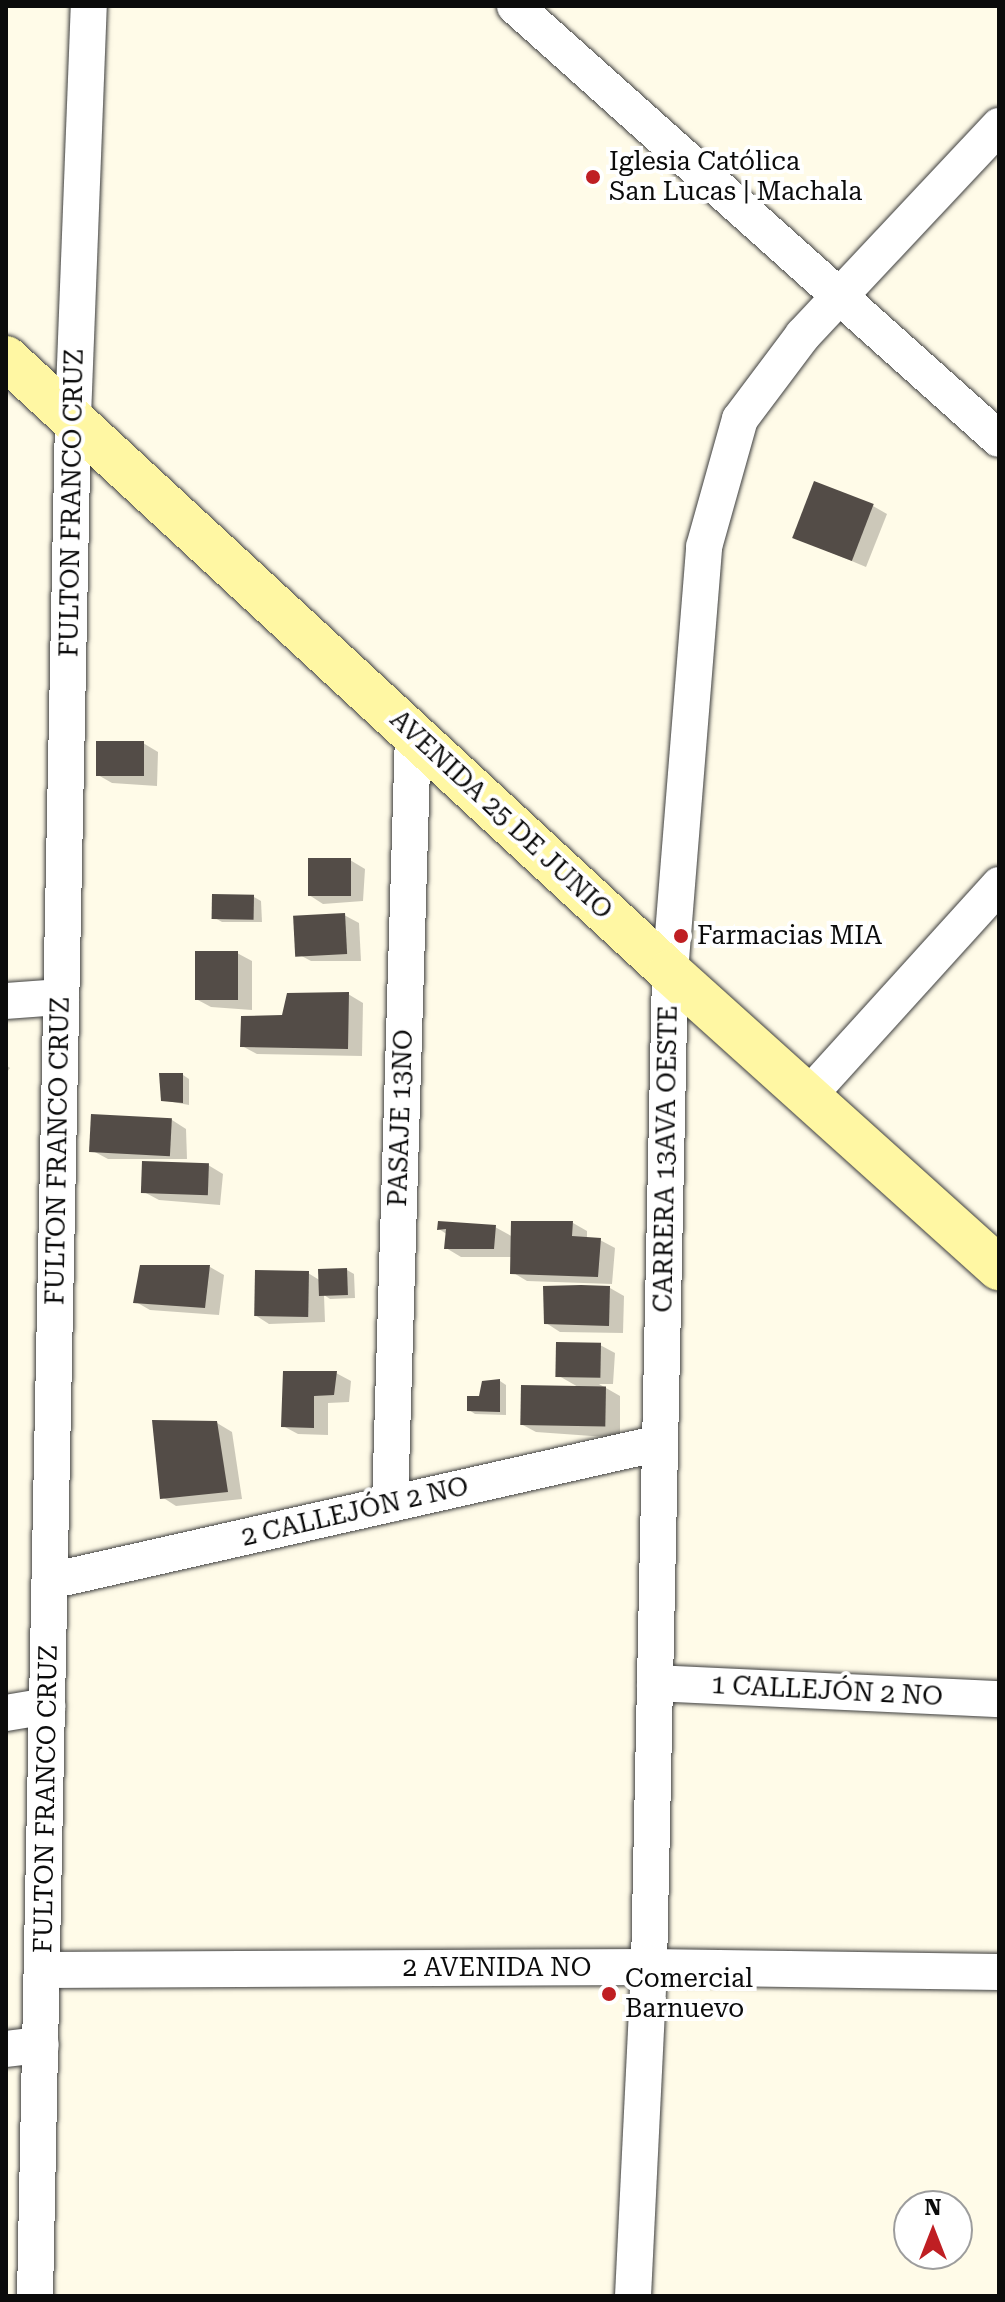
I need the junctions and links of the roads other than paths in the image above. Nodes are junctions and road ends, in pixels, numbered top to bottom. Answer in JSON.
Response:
{"nodes":[{"id":1,"x":515,"y":6,"type":"edge"},
{"id":2,"x":82,"y":12,"type":"edge"},
{"id":3,"x":999,"y":126,"type":"edge"},
{"id":4,"x":839,"y":296,"type":"junction"},
{"id":5,"x":6,"y":358,"type":"edge"},
{"id":6,"x":73,"y":417,"type":"junction"},
{"id":7,"x":999,"y":439,"type":"edge"},
{"id":8,"x":413,"y":733,"type":"junction"},
{"id":9,"x":999,"y":885,"type":"edge"},
{"id":10,"x":670,"y":972,"type":"junction"},
{"id":11,"x":61,"y":997,"type":"junction"},
{"id":12,"x":6,"y":1001,"type":"edge"},
{"id":13,"x":808,"y":1096,"type":"junction"},
{"id":14,"x":999,"y":1268,"type":"edge"},
{"id":15,"x":660,"y":1443,"type":"junction"},
{"id":16,"x":390,"y":1504,"type":"junction"},
{"id":17,"x":50,"y":1581,"type":"junction"},
{"id":18,"x":655,"y":1683,"type":"junction"},
{"id":19,"x":999,"y":1699,"type":"edge"},
{"id":20,"x":47,"y":1706,"type":"junction"},
{"id":21,"x":6,"y":1713,"type":"edge"},
{"id":22,"x":649,"y":1967,"type":"junction"},
{"id":23,"x":43,"y":1970,"type":"junction"},
{"id":24,"x":999,"y":1972,"type":"edge"},
{"id":25,"x":24,"y":2047,"type":"edge"},
{"id":26,"x":35,"y":2296,"type":"edge"},
{"id":27,"x":633,"y":2296,"type":"edge"}],
"edges":[{"from":1,"to":4,"type":"street"},
{"from":2,"to":6,"type":"street","name":"FULTON FRANCO CRUZ"},
{"from":3,"to":4,"type":"street","name":"CARRERA 13AVA OESTE"},
{"from":4,"to":7,"type":"street"},
{"from":4,"to":10,"type":"street","name":"CARRERA 13AVA OESTE"},
{"from":5,"to":6,"type":"street","name":"AVENIDA 25 DE JUNIO"},
{"from":6,"to":8,"type":"street","name":"AVENIDA 25 DE JUNIO"},
{"from":6,"to":11,"type":"street","name":"FULTON FRANCO CRUZ"},
{"from":8,"to":10,"type":"street","name":"AVENIDA 25 DE JUNIO"},
{"from":8,"to":16,"type":"street","name":"PASAJE 13NO"},
{"from":9,"to":13,"type":"street"},
{"from":10,"to":13,"type":"street","name":"AVENIDA 25 DE JUNIO"},
{"from":10,"to":15,"type":"street","name":"CARRERA 13AVA OESTE"},
{"from":11,"to":12,"type":"street"},
{"from":11,"to":17,"type":"street","name":"FULTON FRANCO CRUZ"},
{"from":13,"to":14,"type":"street","name":"AVENIDA 25 DE JUNIO"},
{"from":15,"to":16,"type":"street","name":"2 CALLEJÓN 2 NO"},
{"from":15,"to":18,"type":"street","name":"CARRERA 13AVA OESTE"},
{"from":16,"to":17,"type":"street","name":"2 CALLEJÓN 2 NO"},
{"from":17,"to":20,"type":"street","name":"FULTON FRANCO CRUZ"},
{"from":18,"to":19,"type":"street","name":"1 CALLEJÓN 2 NO"},
{"from":18,"to":22,"type":"street","name":"CARRERA 13AVA OESTE"},
{"from":20,"to":21,"type":"street"},
{"from":20,"to":23,"type":"street","name":"FULTON FRANCO CRUZ"},
{"from":22,"to":23,"type":"street","name":"2 AVENIDA NO"},
{"from":22,"to":24,"type":"street","name":"2 AVENIDA NO"},
{"from":22,"to":27,"type":"street","name":"CARRERA 13AVA OESTE"},
{"from":23,"to":25,"type":"street","name":"FULTON FRANCO CRUZ"},
{"from":25,"to":26,"type":"street","name":"FULTON FRANCO CRUZ"}]}
